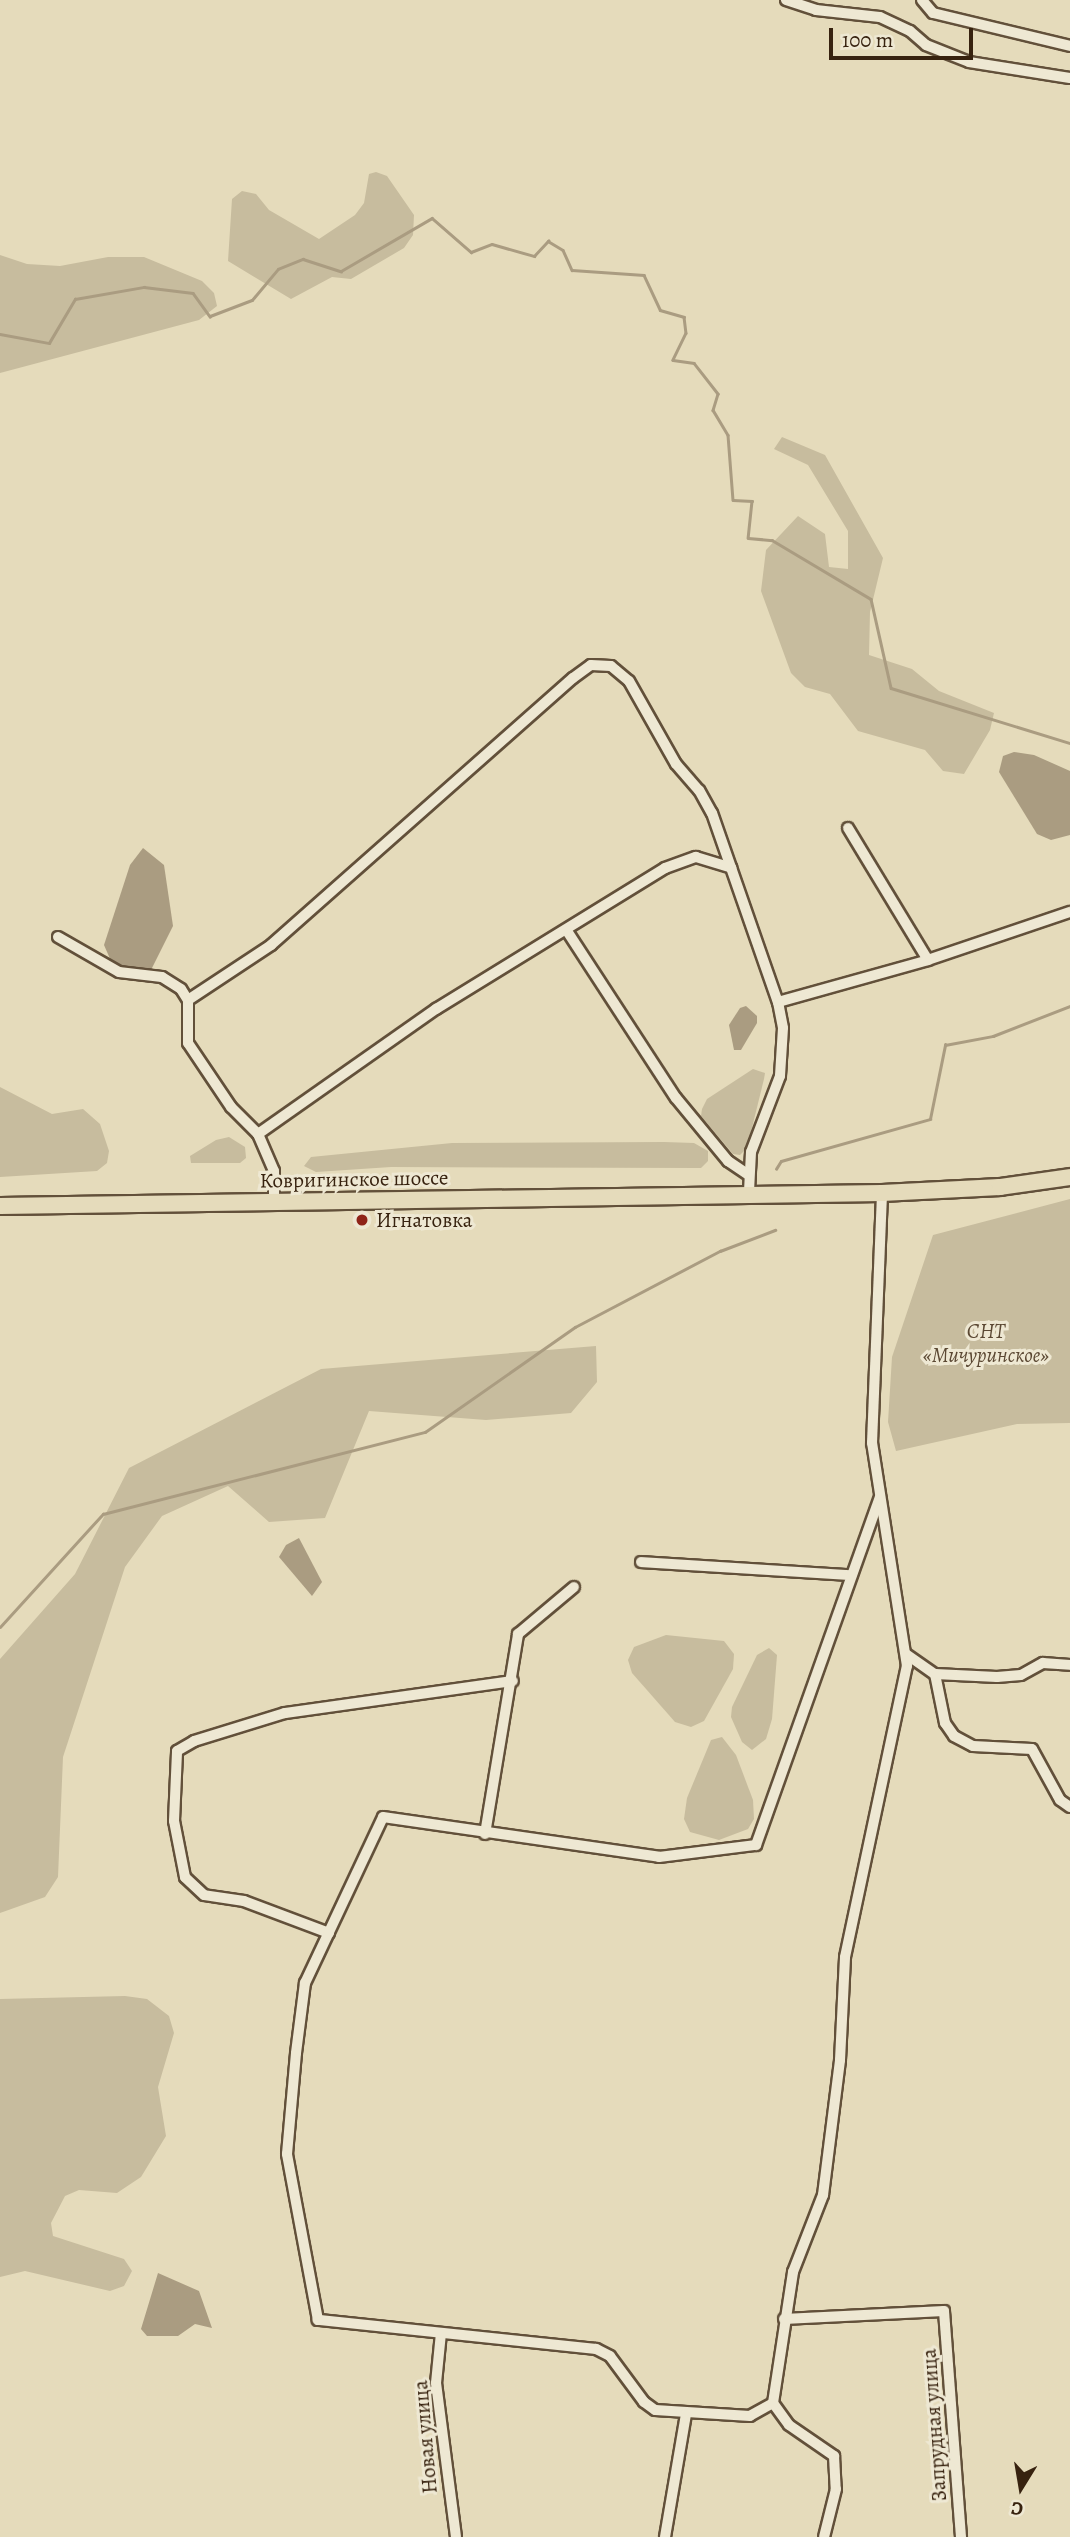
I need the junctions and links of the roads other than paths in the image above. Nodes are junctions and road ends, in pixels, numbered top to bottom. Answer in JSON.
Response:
{"nodes":[{"id":1,"x":786,"y":0,"type":"edge"},
{"id":2,"x":922,"y":0,"type":"edge"},
{"id":3,"x":1070,"y":46,"type":"edge"},
{"id":4,"x":1070,"y":78,"type":"edge"},
{"id":5,"x":848,"y":828,"type":"dead end"},
{"id":6,"x":731,"y":868,"type":"junction"},
{"id":7,"x":1070,"y":912,"type":"edge"},
{"id":8,"x":567,"y":931,"type":"junction"},
{"id":9,"x":58,"y":937,"type":"dead end"},
{"id":10,"x":928,"y":960,"type":"junction"},
{"id":11,"x":188,"y":1000,"type":"junction"},
{"id":12,"x":778,"y":1002,"type":"junction"},
{"id":13,"x":258,"y":1134,"type":"junction"},
{"id":14,"x":749,"y":1175,"type":"junction"},
{"id":15,"x":1070,"y":1177,"type":"edge"},
{"id":16,"x":749,"y":1192,"type":"junction"},
{"id":17,"x":883,"y":1193,"type":"junction"},
{"id":18,"x":275,"y":1202,"type":"junction"},
{"id":19,"x":0,"y":1206,"type":"edge"},
{"id":20,"x":880,"y":1497,"type":"junction"},
{"id":21,"x":641,"y":1562,"type":"dead end"},
{"id":22,"x":849,"y":1575,"type":"junction"},
{"id":23,"x":574,"y":1587,"type":"dead end"},
{"id":24,"x":906,"y":1654,"type":"junction"},
{"id":25,"x":1070,"y":1665,"type":"edge"},
{"id":26,"x":935,"y":1674,"type":"junction"},
{"id":27,"x":513,"y":1681,"type":"junction"},
{"id":28,"x":1070,"y":1807,"type":"edge"},
{"id":29,"x":485,"y":1834,"type":"junction"},
{"id":30,"x":329,"y":1933,"type":"junction"},
{"id":31,"x":783,"y":2319,"type":"junction"},
{"id":32,"x":441,"y":2333,"type":"junction"},
{"id":33,"x":774,"y":2403,"type":"junction"},
{"id":34,"x":686,"y":2414,"type":"junction"},
{"id":35,"x":456,"y":2537,"type":"edge"},
{"id":36,"x":665,"y":2537,"type":"edge"},
{"id":37,"x":824,"y":2537,"type":"edge"},
{"id":38,"x":961,"y":2537,"type":"edge"}],
"edges":[{"from":1,"to":4,"type":"street"},
{"from":2,"to":3,"type":"street"},
{"from":5,"to":10,"type":"street"},
{"from":6,"to":8,"type":"street"},
{"from":6,"to":11,"type":"street"},
{"from":6,"to":12,"type":"street"},
{"from":7,"to":10,"type":"street"},
{"from":8,"to":13,"type":"street"},
{"from":8,"to":14,"type":"street"},
{"from":9,"to":11,"type":"street"},
{"from":10,"to":12,"type":"street"},
{"from":11,"to":13,"type":"street"},
{"from":12,"to":14,"type":"street"},
{"from":13,"to":18,"type":"street"},
{"from":14,"to":16,"type":"street"},
{"from":15,"to":17,"type":"main road"},
{"from":16,"to":17,"type":"main road","name":"Ковригинское шоссе"},
{"from":16,"to":18,"type":"main road","name":"Ковригинское шоссе"},
{"from":17,"to":20,"type":"street"},
{"from":18,"to":19,"type":"main road","name":"Ковригинское шоссе"},
{"from":20,"to":22,"type":"street"},
{"from":20,"to":24,"type":"street"},
{"from":21,"to":22,"type":"street"},
{"from":22,"to":29,"type":"street"},
{"from":23,"to":27,"type":"street"},
{"from":24,"to":26,"type":"street"},
{"from":24,"to":31,"type":"street"},
{"from":25,"to":26,"type":"street"},
{"from":26,"to":28,"type":"street"},
{"from":27,"to":29,"type":"street"},
{"from":27,"to":30,"type":"street"},
{"from":29,"to":30,"type":"street"},
{"from":30,"to":32,"type":"street"},
{"from":31,"to":33,"type":"street"},
{"from":31,"to":38,"type":"street","name":"Запрудная улица"},
{"from":32,"to":34,"type":"street"},
{"from":32,"to":35,"type":"street","name":"Новая улица"},
{"from":33,"to":34,"type":"street"},
{"from":33,"to":37,"type":"street"},
{"from":34,"to":36,"type":"street"}]}
